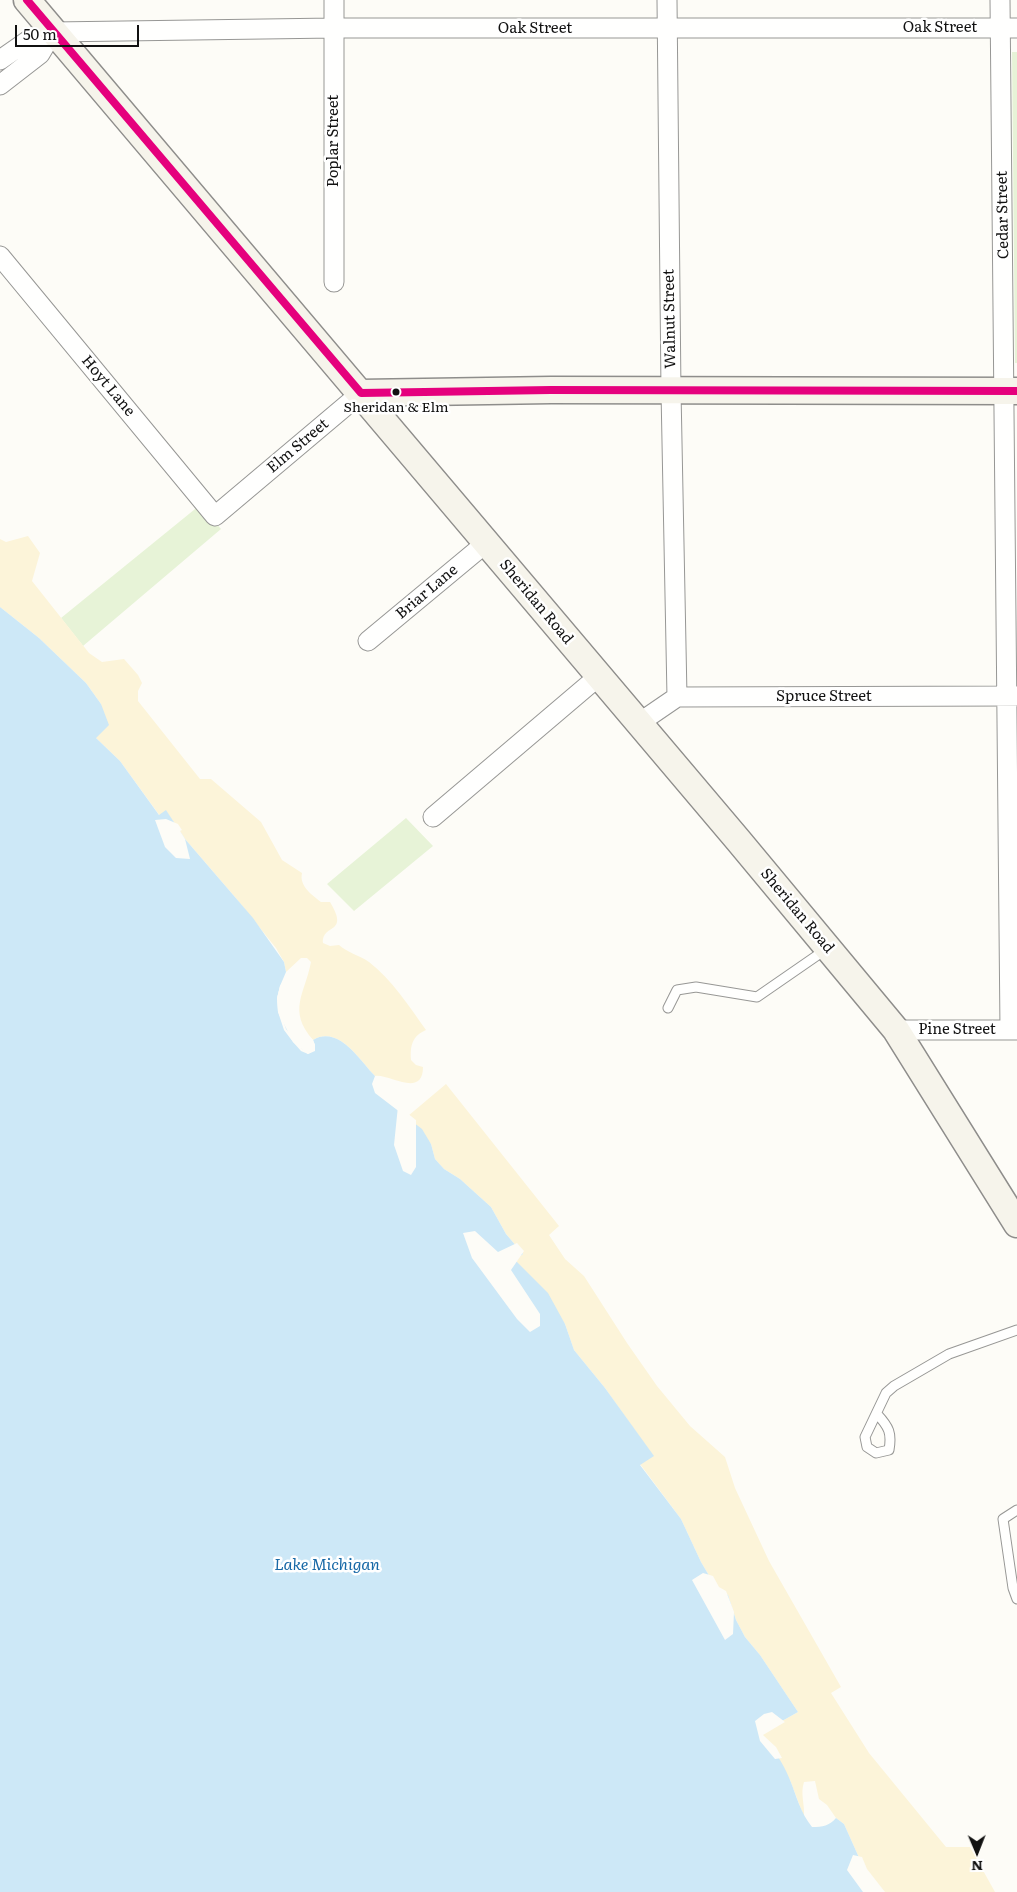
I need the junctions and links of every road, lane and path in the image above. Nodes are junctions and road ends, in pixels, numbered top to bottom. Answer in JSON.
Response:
{"nodes":[{"id":1,"x":27,"y":0,"type":"edge"},
{"id":2,"x":334,"y":0,"type":"edge"},
{"id":3,"x":667,"y":0,"type":"edge"},
{"id":4,"x":1000,"y":0,"type":"edge"},
{"id":5,"x":334,"y":28,"type":"junction"},
{"id":6,"x":1009,"y":28,"type":"edge"},
{"id":7,"x":668,"y":29,"type":"junction"},
{"id":8,"x":53,"y":32,"type":"junction"},
{"id":9,"x":0,"y":60,"type":"edge"},
{"id":10,"x":0,"y":85,"type":"edge"},
{"id":11,"x":0,"y":256,"type":"edge"},
{"id":12,"x":334,"y":282,"type":"dead end"},
{"id":13,"x":671,"y":391,"type":"junction"},
{"id":14,"x":1011,"y":391,"type":"edge"},
{"id":15,"x":361,"y":393,"type":"junction"},
{"id":16,"x":215,"y":516,"type":"joint"},
{"id":17,"x":486,"y":544,"type":"junction"},
{"id":18,"x":368,"y":641,"type":"dead end"},
{"id":19,"x":599,"y":676,"type":"junction"},
{"id":20,"x":1011,"y":696,"type":"edge"},
{"id":21,"x":676,"y":698,"type":"junction"},
{"id":22,"x":639,"y":723,"type":"junction"},
{"id":23,"x":433,"y":816,"type":"dead end"},
{"id":24,"x":828,"y":948,"type":"junction"},
{"id":25,"x":668,"y":1008,"type":"dead end"},
{"id":26,"x":896,"y":1030,"type":"junction"},
{"id":27,"x":1014,"y":1030,"type":"edge"},
{"id":28,"x":1017,"y":1224,"type":"edge"},
{"id":29,"x":1017,"y":1330,"type":"edge"},
{"id":30,"x":877,"y":1414,"type":"dead end"},
{"id":31,"x":1017,"y":1510,"type":"edge"},
{"id":32,"x":1017,"y":1599,"type":"edge"}],
"edges":[{"from":1,"to":8,"type":"street","name":"Sheridan Road"},
{"from":2,"to":5,"type":"street","name":"Poplar Street"},
{"from":3,"to":7,"type":"street","name":"Walnut Street"},
{"from":4,"to":6,"type":"street","name":"Cedar Street"},
{"from":5,"to":7,"type":"street","name":"Oak Street"},
{"from":5,"to":8,"type":"street","name":"Oak Street"},
{"from":5,"to":12,"type":"street","name":"Poplar Street"},
{"from":6,"to":7,"type":"street","name":"Oak Street"},
{"from":6,"to":14,"type":"street","name":"Cedar Street"},
{"from":7,"to":13,"type":"street","name":"Walnut Street"},
{"from":8,"to":9,"type":"street","name":"Oak Street"},
{"from":8,"to":10,"type":"street"},
{"from":8,"to":15,"type":"street","name":"Sheridan Road"},
{"from":11,"to":16,"type":"street","name":"Hoyt Lane"},
{"from":13,"to":14,"type":"street"},
{"from":13,"to":15,"type":"street"},
{"from":13,"to":21,"type":"street","name":"Walnut Street"},
{"from":14,"to":20,"type":"street","name":"Cedar Street"},
{"from":15,"to":16,"type":"street","name":"Elm Street"},
{"from":15,"to":17,"type":"street","name":"Sheridan Road"},
{"from":17,"to":18,"type":"street","name":"Briar Lane"},
{"from":17,"to":19,"type":"street","name":"Sheridan Road"},
{"from":19,"to":22,"type":"street","name":"Sheridan Road"},
{"from":19,"to":23,"type":"street"},
{"from":20,"to":21,"type":"street","name":"Spruce Street"},
{"from":20,"to":27,"type":"street","name":"Cedar Street"},
{"from":21,"to":22,"type":"street"},
{"from":22,"to":24,"type":"street","name":"Sheridan Road"},
{"from":24,"to":25,"type":"lane"},
{"from":24,"to":26,"type":"street","name":"Sheridan Road"},
{"from":26,"to":27,"type":"street","name":"Pine Street"},
{"from":26,"to":28,"type":"street","name":"Sheridan Road"},
{"from":29,"to":30,"type":"lane"},
{"from":31,"to":32,"type":"lane"}]}
